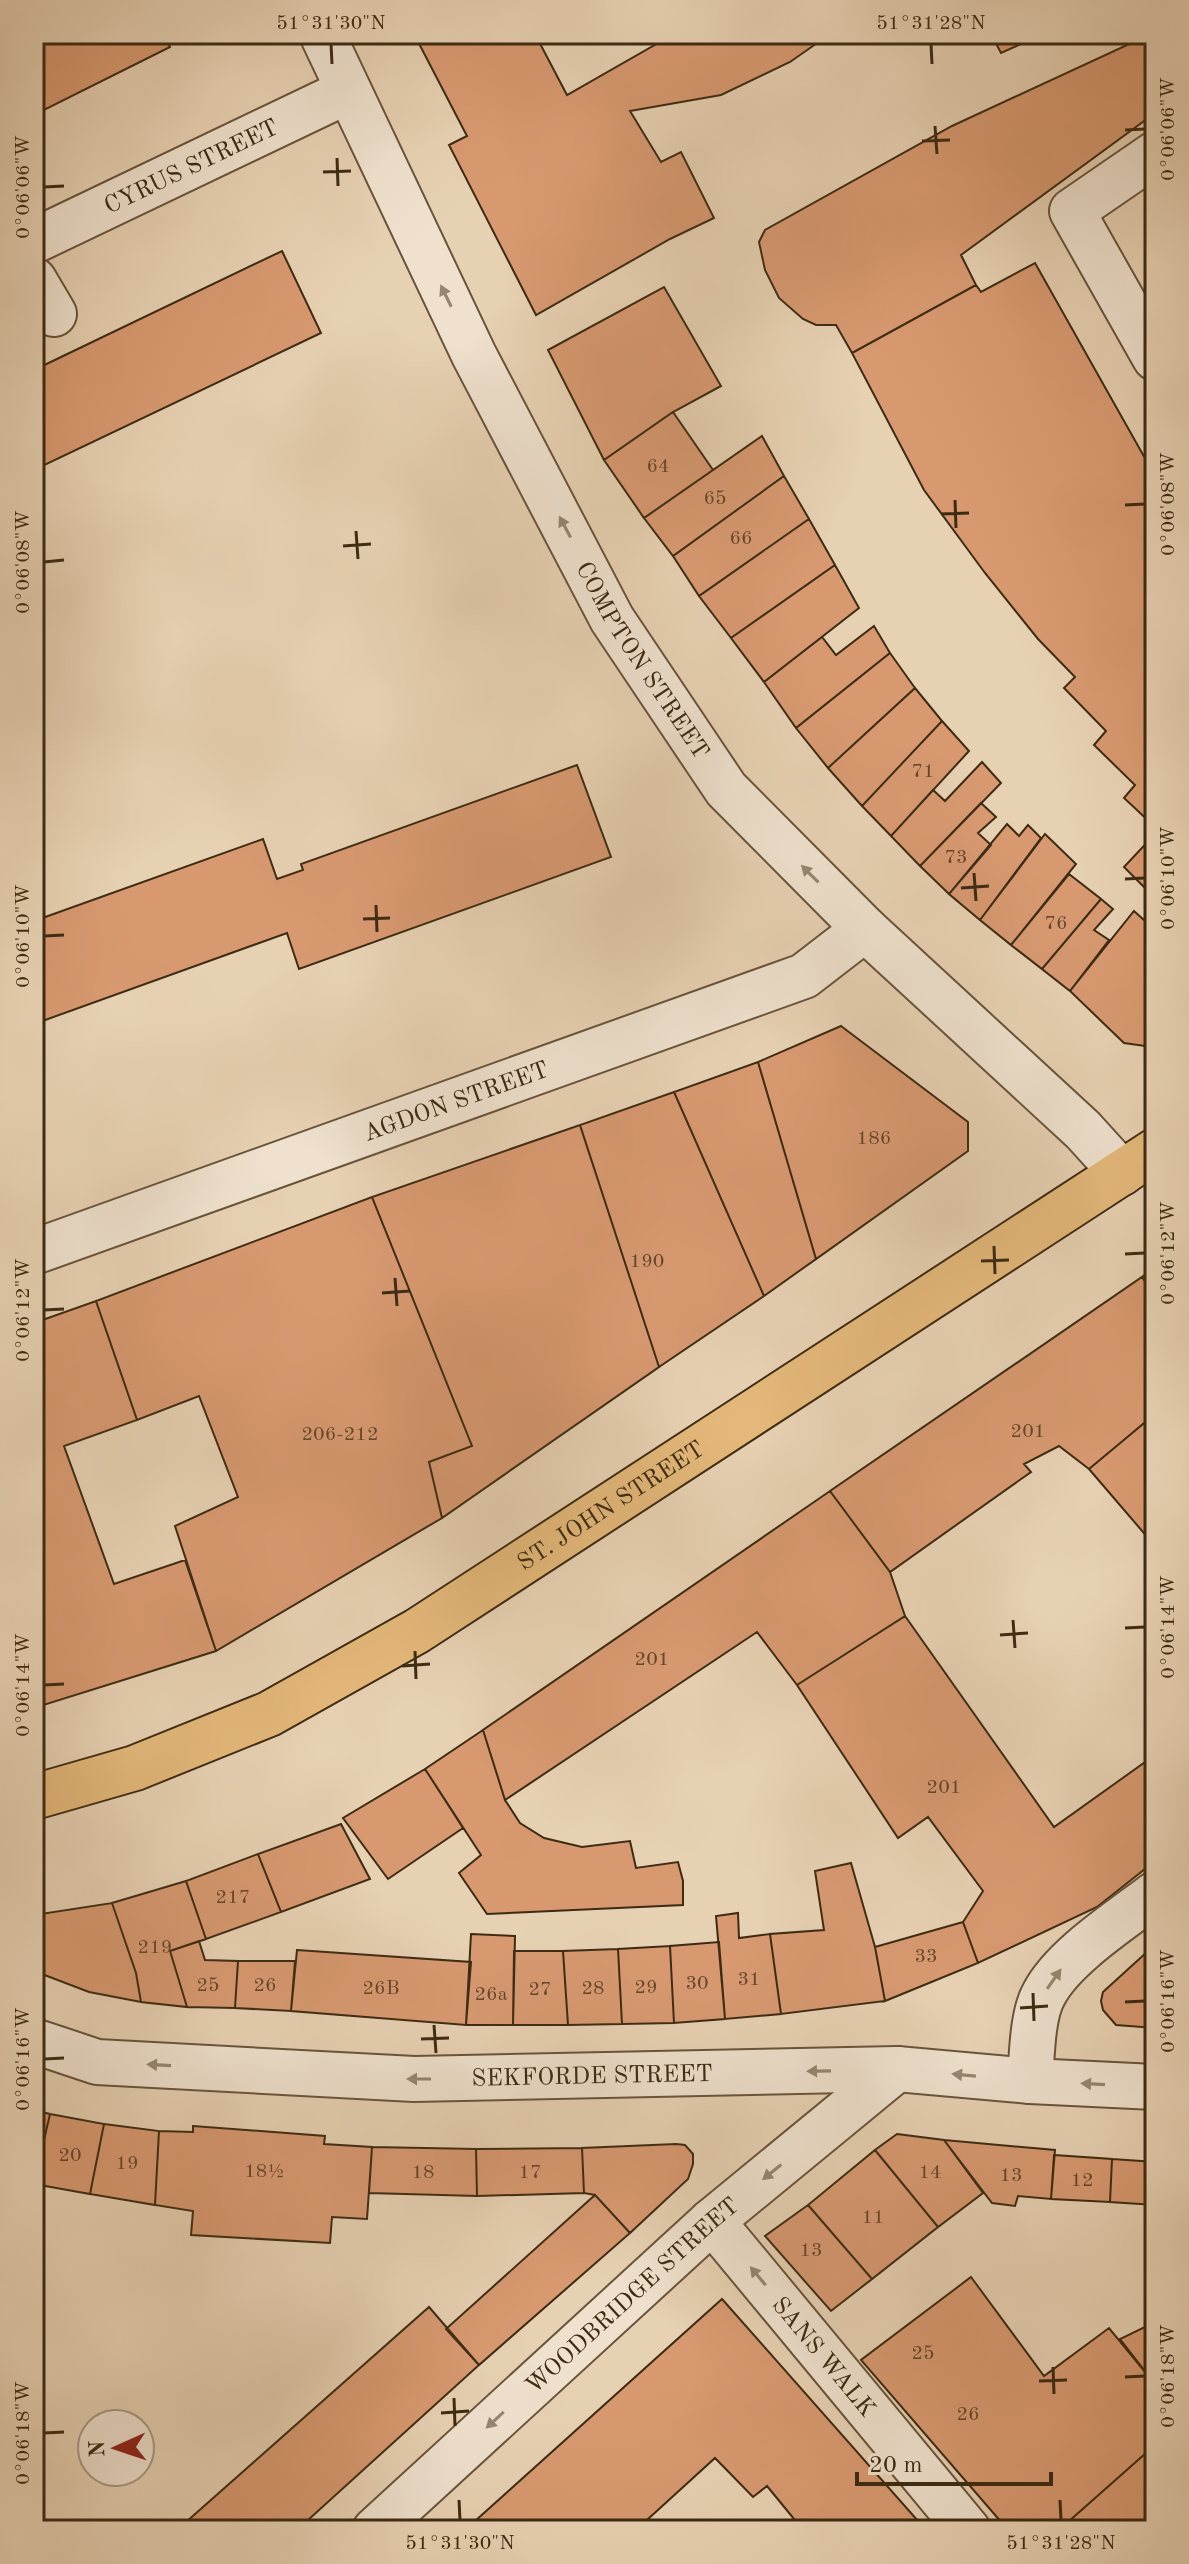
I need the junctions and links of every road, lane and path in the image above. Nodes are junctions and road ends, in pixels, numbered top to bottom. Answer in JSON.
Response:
{"nodes":[{"id":1,"x":322,"y":34,"type":"edge"},
{"id":2,"x":348,"y":91,"type":"junction"},
{"id":3,"x":1155,"y":154,"type":"edge"},
{"id":4,"x":34,"y":241,"type":"edge"},
{"id":5,"x":1143,"y":313,"type":"edge"},
{"id":6,"x":1155,"y":358,"type":"edge"},
{"id":7,"x":865,"y":929,"type":"junction"},
{"id":8,"x":1139,"y":1162,"type":"edge"},
{"id":9,"x":34,"y":1252,"type":"edge"},
{"id":10,"x":34,"y":1797,"type":"edge"},
{"id":11,"x":1155,"y":1894,"type":"edge"},
{"id":12,"x":34,"y":2041,"type":"edge"},
{"id":13,"x":897,"y":2069,"type":"junction"},
{"id":14,"x":1030,"y":2081,"type":"junction"},
{"id":15,"x":1155,"y":2087,"type":"edge"},
{"id":16,"x":712,"y":2221,"type":"junction"},
{"id":17,"x":375,"y":2530,"type":"edge"},
{"id":18,"x":968,"y":2530,"type":"edge"}],
"edges":[{"from":1,"to":2,"type":"street","name":"COMPTON STREET"},
{"from":2,"to":4,"type":"street","name":"CYRUS STREET"},
{"from":7,"to":2,"type":"street","name":"COMPTON STREET","one_way":true},
{"from":3,"to":5,"type":"street"},
{"from":5,"to":6,"type":"street"},
{"from":7,"to":8,"type":"street","name":"COMPTON STREET"},
{"from":7,"to":9,"type":"street","name":"AGDON STREET"},
{"from":8,"to":10,"type":"main road","name":"ST. JOHN STREET"},
{"from":14,"to":11,"type":"street","one_way":true},
{"from":13,"to":12,"type":"street","name":"SEKFORDE STREET","one_way":true},
{"from":14,"to":13,"type":"street","name":"SEKFORDE STREET","one_way":true},
{"from":13,"to":16,"type":"street","name":"WOODBRIDGE STREET","one_way":true},
{"from":15,"to":14,"type":"street","name":"SEKFORDE STREET","one_way":true},
{"from":16,"to":17,"type":"street","name":"WOODBRIDGE STREET","one_way":true},
{"from":18,"to":16,"type":"street","name":"SANS WALK","one_way":true}]}
